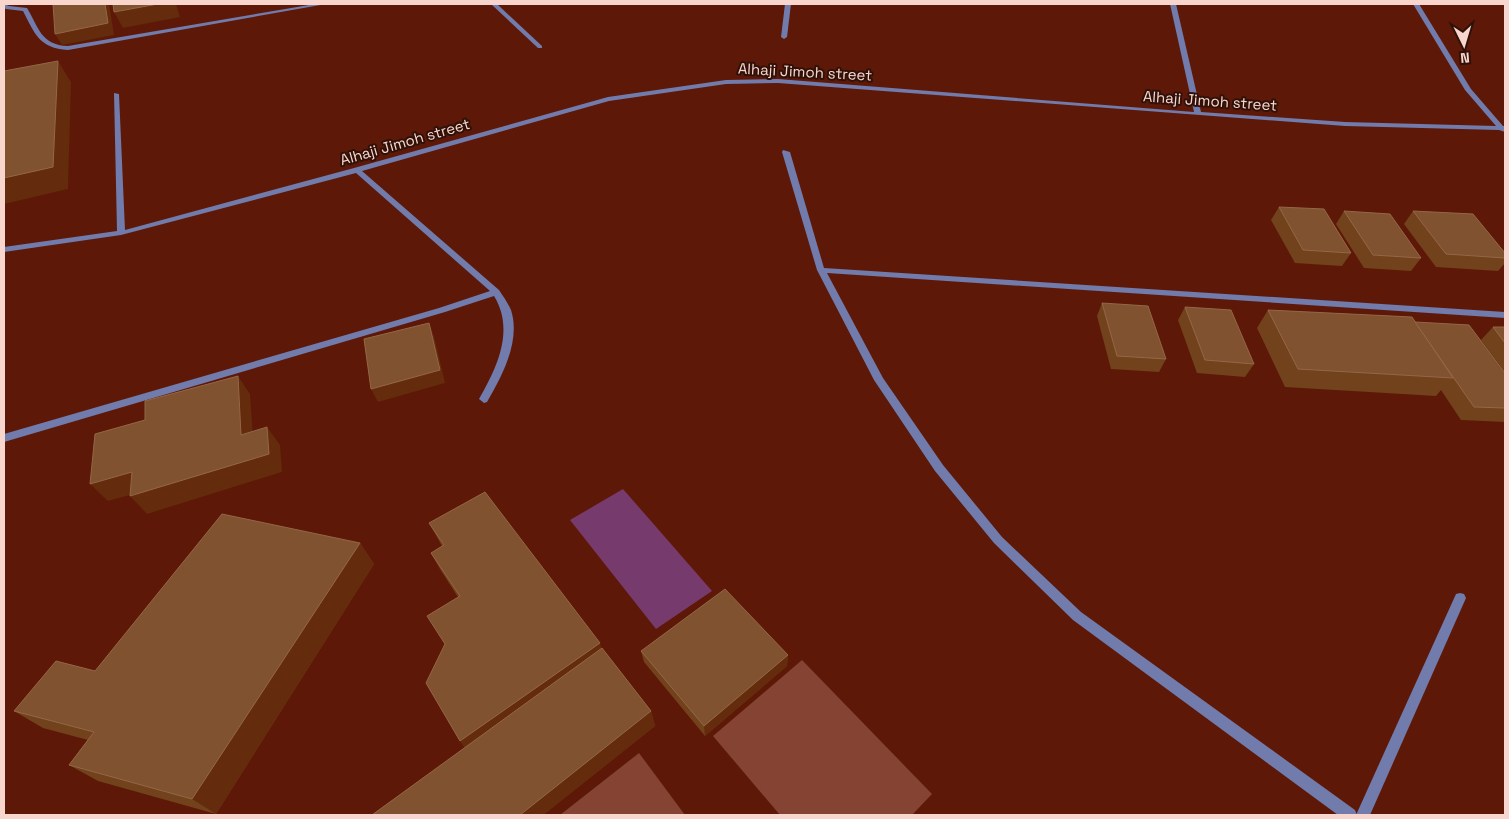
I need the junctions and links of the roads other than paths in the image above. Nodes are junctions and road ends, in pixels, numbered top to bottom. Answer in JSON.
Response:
{"nodes":[{"id":1,"x":323,"y":4,"type":"edge"},
{"id":2,"x":494,"y":4,"type":"edge"},
{"id":3,"x":788,"y":4,"type":"edge"},
{"id":4,"x":1173,"y":4,"type":"edge"},
{"id":5,"x":1416,"y":4,"type":"edge"},
{"id":6,"x":4,"y":6,"type":"edge"},
{"id":7,"x":784,"y":37,"type":"dead end"},
{"id":8,"x":540,"y":47,"type":"dead end"},
{"id":9,"x":116,"y":94,"type":"dead end"},
{"id":10,"x":1198,"y":114,"type":"junction"},
{"id":11,"x":1503,"y":129,"type":"edge"},
{"id":12,"x":786,"y":152,"type":"dead end"},
{"id":13,"x":357,"y":170,"type":"junction"},
{"id":14,"x":121,"y":233,"type":"junction"},
{"id":15,"x":4,"y":250,"type":"edge"},
{"id":16,"x":821,"y":270,"type":"junction"},
{"id":17,"x":496,"y":292,"type":"junction"},
{"id":18,"x":1505,"y":315,"type":"edge"},
{"id":19,"x":484,"y":399,"type":"dead end"},
{"id":20,"x":4,"y":438,"type":"edge"},
{"id":21,"x":1460,"y":598,"type":"dead end"},
{"id":22,"x":1350,"y":815,"type":"edge"},
{"id":23,"x":1363,"y":815,"type":"edge"}],
"edges":[{"from":1,"to":6,"type":"street"},
{"from":2,"to":8,"type":"street"},
{"from":3,"to":7,"type":"street"},
{"from":4,"to":10,"type":"street"},
{"from":5,"to":11,"type":"street"},
{"from":9,"to":14,"type":"street"},
{"from":10,"to":11,"type":"street","name":"Alhaji Jimoh street"},
{"from":10,"to":13,"type":"street","name":"Alhaji Jimoh street"},
{"from":12,"to":16,"type":"street"},
{"from":13,"to":14,"type":"street","name":"Alhaji Jimoh street"},
{"from":13,"to":17,"type":"street"},
{"from":14,"to":15,"type":"street","name":"Alhaji Jimoh street"},
{"from":16,"to":18,"type":"street"},
{"from":16,"to":22,"type":"street"},
{"from":17,"to":19,"type":"street"},
{"from":17,"to":20,"type":"street"},
{"from":21,"to":23,"type":"street"}]}
